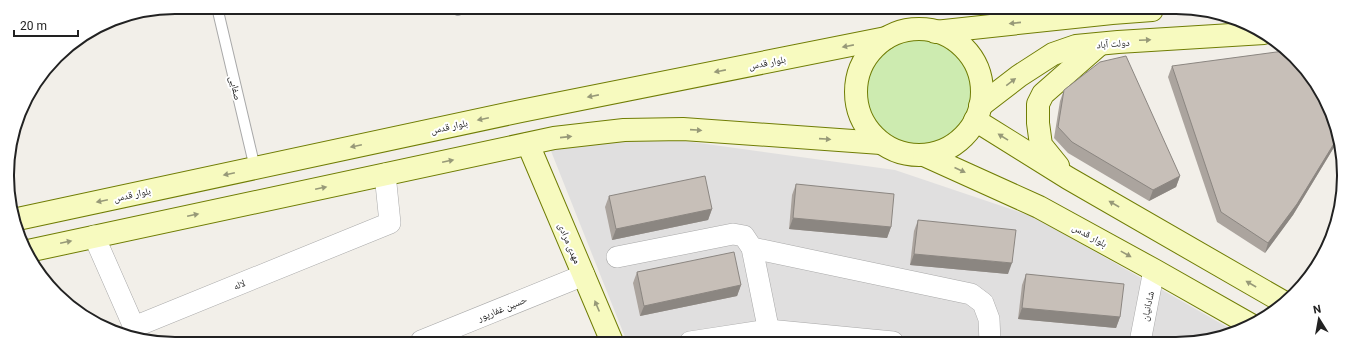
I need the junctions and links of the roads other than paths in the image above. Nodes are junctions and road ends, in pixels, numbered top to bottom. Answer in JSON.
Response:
{"nodes":[{"id":1,"x":219,"y":14,"type":"edge"},
{"id":2,"x":1103,"y":14,"type":"edge"},
{"id":3,"x":935,"y":32,"type":"junction"},
{"id":4,"x":1252,"y":34,"type":"edge"},
{"id":5,"x":886,"y":38,"type":"junction"},
{"id":6,"x":1100,"y":44,"type":"junction"},
{"id":7,"x":978,"y":113,"type":"junction"},
{"id":8,"x":881,"y":143,"type":"junction"},
{"id":9,"x":528,"y":144,"type":"junction"},
{"id":10,"x":924,"y":155,"type":"junction"},
{"id":11,"x":255,"y":168,"type":"junction"},
{"id":12,"x":385,"y":174,"type":"junction"},
{"id":13,"x":1068,"y":178,"type":"junction"},
{"id":14,"x":20,"y":218,"type":"edge"},
{"id":15,"x":94,"y":236,"type":"junction"},
{"id":16,"x":752,"y":248,"type":"junction"},
{"id":17,"x":33,"y":250,"type":"edge"},
{"id":18,"x":617,"y":257,"type":"dead end"},
{"id":19,"x":1154,"y":270,"type":"junction"},
{"id":20,"x":584,"y":275,"type":"junction"},
{"id":21,"x":1279,"y":300,"type":"edge"},
{"id":22,"x":1244,"y":321,"type":"edge"},
{"id":23,"x":769,"y":336,"type":"edge"},
{"id":24,"x":431,"y":337,"type":"edge"},
{"id":25,"x":610,"y":337,"type":"edge"},
{"id":26,"x":756,"y":337,"type":"edge"},
{"id":27,"x":790,"y":337,"type":"edge"},
{"id":28,"x":990,"y":337,"type":"edge"},
{"id":29,"x":1141,"y":337,"type":"edge"}],
"edges":[{"from":1,"to":11,"type":"lane","name":"صفایی"},
{"from":2,"to":3,"type":"main road","one_way":true},
{"from":3,"to":5,"type":"main road"},
{"from":3,"to":7,"type":"main road"},
{"from":6,"to":4,"type":"main road","name":"دولت آباد","one_way":true},
{"from":5,"to":8,"type":"main road"},
{"from":5,"to":11,"type":"main road","name":"بلوار قدس","one_way":true},
{"from":7,"to":6,"type":"main road","name":"دولت آباد","one_way":true},
{"from":6,"to":13,"type":"main road"},
{"from":7,"to":10,"type":"main road"},
{"from":13,"to":7,"type":"main road","one_way":true},
{"from":9,"to":8,"type":"main road","one_way":true},
{"from":8,"to":10,"type":"main road"},
{"from":12,"to":9,"type":"main road","one_way":true},
{"from":9,"to":20,"type":"main road","name":"مهدی مرادی"},
{"from":10,"to":19,"type":"main road","name":"بلوار قدس","one_way":true},
{"from":11,"to":14,"type":"main road","name":"بلوار قدس","one_way":true},
{"from":15,"to":12,"type":"main road","one_way":true},
{"from":12,"to":15,"type":"street","name":"لاله"},
{"from":21,"to":13,"type":"main road","one_way":true},
{"from":17,"to":15,"type":"main road","one_way":true},
{"from":16,"to":18,"type":"street"},
{"from":16,"to":23,"type":"street"},
{"from":16,"to":28,"type":"street"},
{"from":19,"to":22,"type":"main road","name":"بلوار قدس"},
{"from":19,"to":29,"type":"street","name":"شادانیان"},
{"from":20,"to":24,"type":"street","name":"حسین غفارپور"},
{"from":25,"to":20,"type":"main road","name":"مهدی مرادی","one_way":true},
{"from":23,"to":26,"type":"street"},
{"from":23,"to":27,"type":"street"}]}
